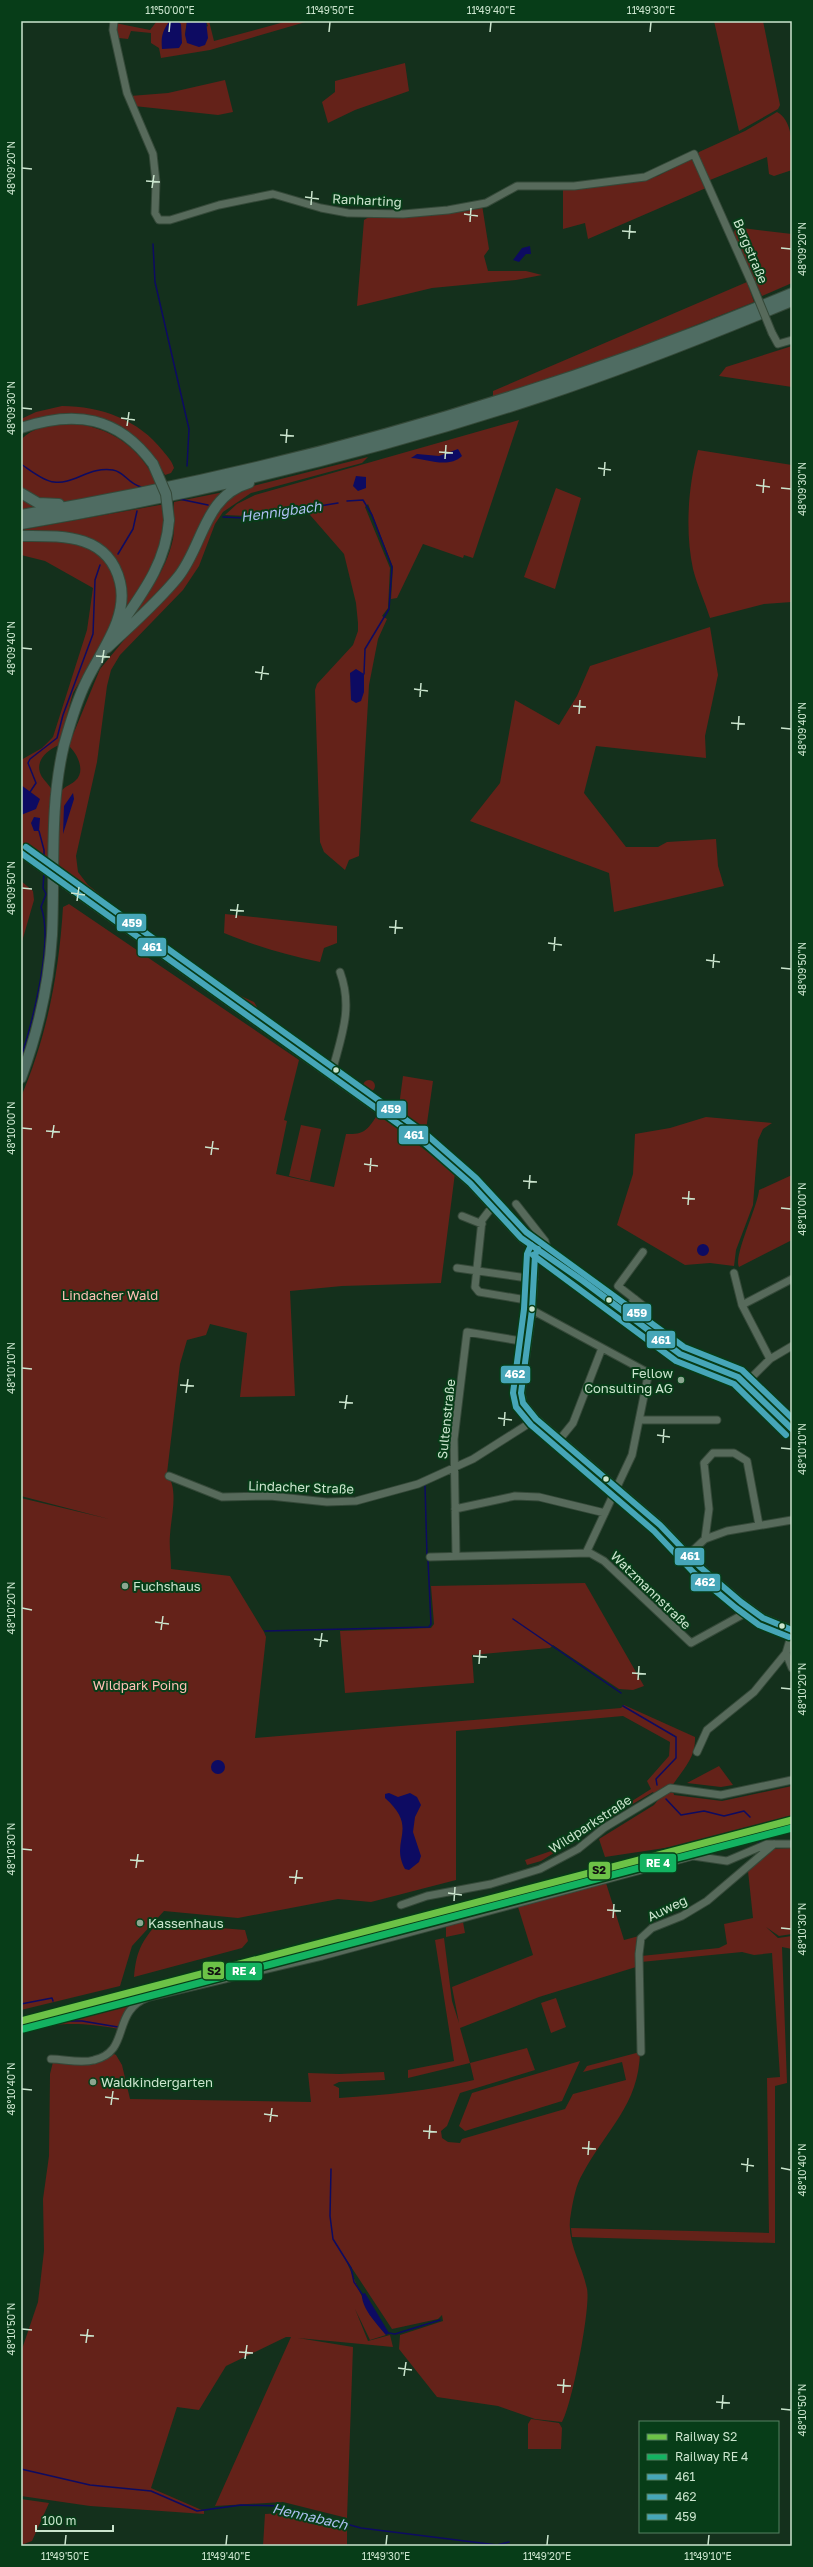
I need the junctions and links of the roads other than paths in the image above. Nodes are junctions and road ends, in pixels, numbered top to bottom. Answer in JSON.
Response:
{"nodes":[{"id":1,"x":114,"y":21,"type":"edge"},
{"id":2,"x":694,"y":154,"type":"joint"},
{"id":3,"x":792,"y":292,"type":"edge"},
{"id":4,"x":792,"y":301,"type":"edge"},
{"id":5,"x":792,"y":340,"type":"edge"},
{"id":6,"x":33,"y":424,"type":"junction"},
{"id":7,"x":21,"y":428,"type":"edge"},
{"id":8,"x":21,"y":435,"type":"edge"},
{"id":9,"x":272,"y":474,"type":"junction"},
{"id":10,"x":21,"y":493,"type":"edge"},
{"id":11,"x":86,"y":504,"type":"junction"},
{"id":12,"x":21,"y":515,"type":"edge"},
{"id":13,"x":21,"y":524,"type":"edge"},
{"id":14,"x":21,"y":536,"type":"edge"},
{"id":15,"x":102,"y":652,"type":"junction"},
{"id":16,"x":24,"y":855,"type":"edge"},
{"id":17,"x":340,"y":972,"type":"dead end"},
{"id":18,"x":331,"y":1076,"type":"junction"},
{"id":19,"x":21,"y":1078,"type":"edge"},
{"id":20,"x":516,"y":1204,"type":"dead end"},
{"id":21,"x":492,"y":1207,"type":"junction"},
{"id":22,"x":462,"y":1216,"type":"dead end"},
{"id":23,"x":482,"y":1224,"type":"junction"},
{"id":24,"x":538,"y":1249,"type":"junction"},
{"id":25,"x":643,"y":1252,"type":"dead end"},
{"id":26,"x":550,"y":1257,"type":"junction"},
{"id":27,"x":457,"y":1268,"type":"dead end"},
{"id":28,"x":477,"y":1270,"type":"junction"},
{"id":29,"x":734,"y":1273,"type":"dead end"},
{"id":30,"x":534,"y":1279,"type":"junction"},
{"id":31,"x":792,"y":1279,"type":"edge"},
{"id":32,"x":635,"y":1299,"type":"junction"},
{"id":33,"x":532,"y":1301,"type":"junction"},
{"id":34,"x":742,"y":1305,"type":"junction"},
{"id":35,"x":645,"y":1307,"type":"dead end"},
{"id":36,"x":532,"y":1310,"type":"junction"},
{"id":37,"x":625,"y":1312,"type":"junction"},
{"id":38,"x":527,"y":1342,"type":"junction"},
{"id":39,"x":792,"y":1346,"type":"edge"},
{"id":40,"x":602,"y":1348,"type":"junction"},
{"id":41,"x":770,"y":1359,"type":"junction"},
{"id":42,"x":746,"y":1383,"type":"junction"},
{"id":43,"x":536,"y":1419,"type":"junction"},
{"id":44,"x":641,"y":1420,"type":"junction"},
{"id":45,"x":717,"y":1420,"type":"dead end"},
{"id":46,"x":792,"y":1430,"type":"edge"},
{"id":47,"x":560,"y":1439,"type":"junction"},
{"id":48,"x":454,"y":1466,"type":"junction"},
{"id":49,"x":169,"y":1476,"type":"dead end"},
{"id":50,"x":618,"y":1489,"type":"junction"},
{"id":51,"x":456,"y":1509,"type":"junction"},
{"id":52,"x":605,"y":1513,"type":"junction"},
{"id":53,"x":792,"y":1520,"type":"edge"},
{"id":54,"x":759,"y":1525,"type":"junction"},
{"id":55,"x":706,"y":1539,"type":"junction"},
{"id":56,"x":586,"y":1553,"type":"junction"},
{"id":57,"x":689,"y":1554,"type":"junction"},
{"id":58,"x":456,"y":1556,"type":"junction"},
{"id":59,"x":430,"y":1557,"type":"dead end"},
{"id":60,"x":751,"y":1610,"type":"junction"},
{"id":61,"x":792,"y":1632,"type":"edge"},
{"id":62,"x":786,"y":1654,"type":"junction"},
{"id":63,"x":792,"y":1668,"type":"edge"},
{"id":64,"x":697,"y":1752,"type":"dead end"},
{"id":65,"x":792,"y":1780,"type":"edge"},
{"id":66,"x":774,"y":1844,"type":"junction"},
{"id":67,"x":792,"y":1844,"type":"edge"},
{"id":68,"x":401,"y":1905,"type":"dead end"},
{"id":69,"x":641,"y":2052,"type":"dead end"},
{"id":70,"x":51,"y":2059,"type":"dead end"}],
"edges":[{"from":1,"to":2,"type":"street","name":"Ranharting"},
{"from":2,"to":5,"type":"street","name":"Bergstraße","bridge":true},
{"from":3,"to":11,"type":"highway"},
{"from":4,"to":9,"type":"highway"},
{"from":6,"to":7,"type":"highway"},
{"from":6,"to":8,"type":"highway"},
{"from":6,"to":15,"type":"highway","bridge":true},
{"from":9,"to":13,"type":"highway"},
{"from":9,"to":15,"type":"highway"},
{"from":10,"to":11,"type":"highway"},
{"from":11,"to":12,"type":"highway"},
{"from":14,"to":15,"type":"highway"},
{"from":15,"to":19,"type":"highway"},
{"from":16,"to":18,"type":"street","bridge":true},
{"from":17,"to":18,"type":"street"},
{"from":18,"to":21,"type":"street"},
{"from":20,"to":26,"type":"street"},
{"from":21,"to":23,"type":"street"},
{"from":21,"to":24,"type":"street"},
{"from":22,"to":23,"type":"street"},
{"from":23,"to":28,"type":"street"},
{"from":24,"to":26,"type":"street"},
{"from":24,"to":30,"type":"street"},
{"from":25,"to":32,"type":"street"},
{"from":26,"to":37,"type":"street"},
{"from":27,"to":28,"type":"street"},
{"from":28,"to":30,"type":"street"},
{"from":28,"to":33,"type":"street"},
{"from":29,"to":34,"type":"street"},
{"from":30,"to":33,"type":"street"},
{"from":31,"to":34,"type":"street"},
{"from":32,"to":35,"type":"street"},
{"from":32,"to":37,"type":"street"},
{"from":33,"to":36,"type":"street"},
{"from":34,"to":41,"type":"street"},
{"from":36,"to":38,"type":"street"},
{"from":36,"to":40,"type":"street"},
{"from":37,"to":42,"type":"street"},
{"from":38,"to":43,"type":"street"},
{"from":38,"to":48,"type":"street","name":"Sultenstraße"},
{"from":39,"to":41,"type":"street"},
{"from":40,"to":44,"type":"street"},
{"from":40,"to":47,"type":"street"},
{"from":41,"to":42,"type":"street"},
{"from":42,"to":46,"type":"street"},
{"from":43,"to":47,"type":"street"},
{"from":43,"to":48,"type":"street","name":"Lindacher Straße"},
{"from":44,"to":45,"type":"street"},
{"from":44,"to":50,"type":"street"},
{"from":47,"to":50,"type":"street"},
{"from":48,"to":49,"type":"street","name":"Lindacher Straße"},
{"from":48,"to":51,"type":"street","name":"Sultenstraße"},
{"from":50,"to":52,"type":"street"},
{"from":50,"to":57,"type":"street"},
{"from":51,"to":52,"type":"street"},
{"from":51,"to":58,"type":"street","name":"Sultenstraße"},
{"from":52,"to":56,"type":"street"},
{"from":53,"to":54,"type":"street"},
{"from":54,"to":55,"type":"street"},
{"from":54,"to":55,"type":"street"},
{"from":55,"to":57,"type":"street"},
{"from":56,"to":58,"type":"street","name":"Watzmannstraße"},
{"from":56,"to":60,"type":"street","name":"Watzmannstraße"},
{"from":57,"to":60,"type":"street"},
{"from":58,"to":59,"type":"street","name":"Watzmannstraße"},
{"from":60,"to":61,"type":"street"},
{"from":61,"to":62,"type":"street"},
{"from":62,"to":63,"type":"street"},
{"from":62,"to":64,"type":"street"},
{"from":65,"to":68,"type":"street","name":"Wildparkstraße"},
{"from":66,"to":67,"type":"street"},
{"from":66,"to":69,"type":"street","name":"Auweg"},
{"from":66,"to":70,"type":"street"}]}
